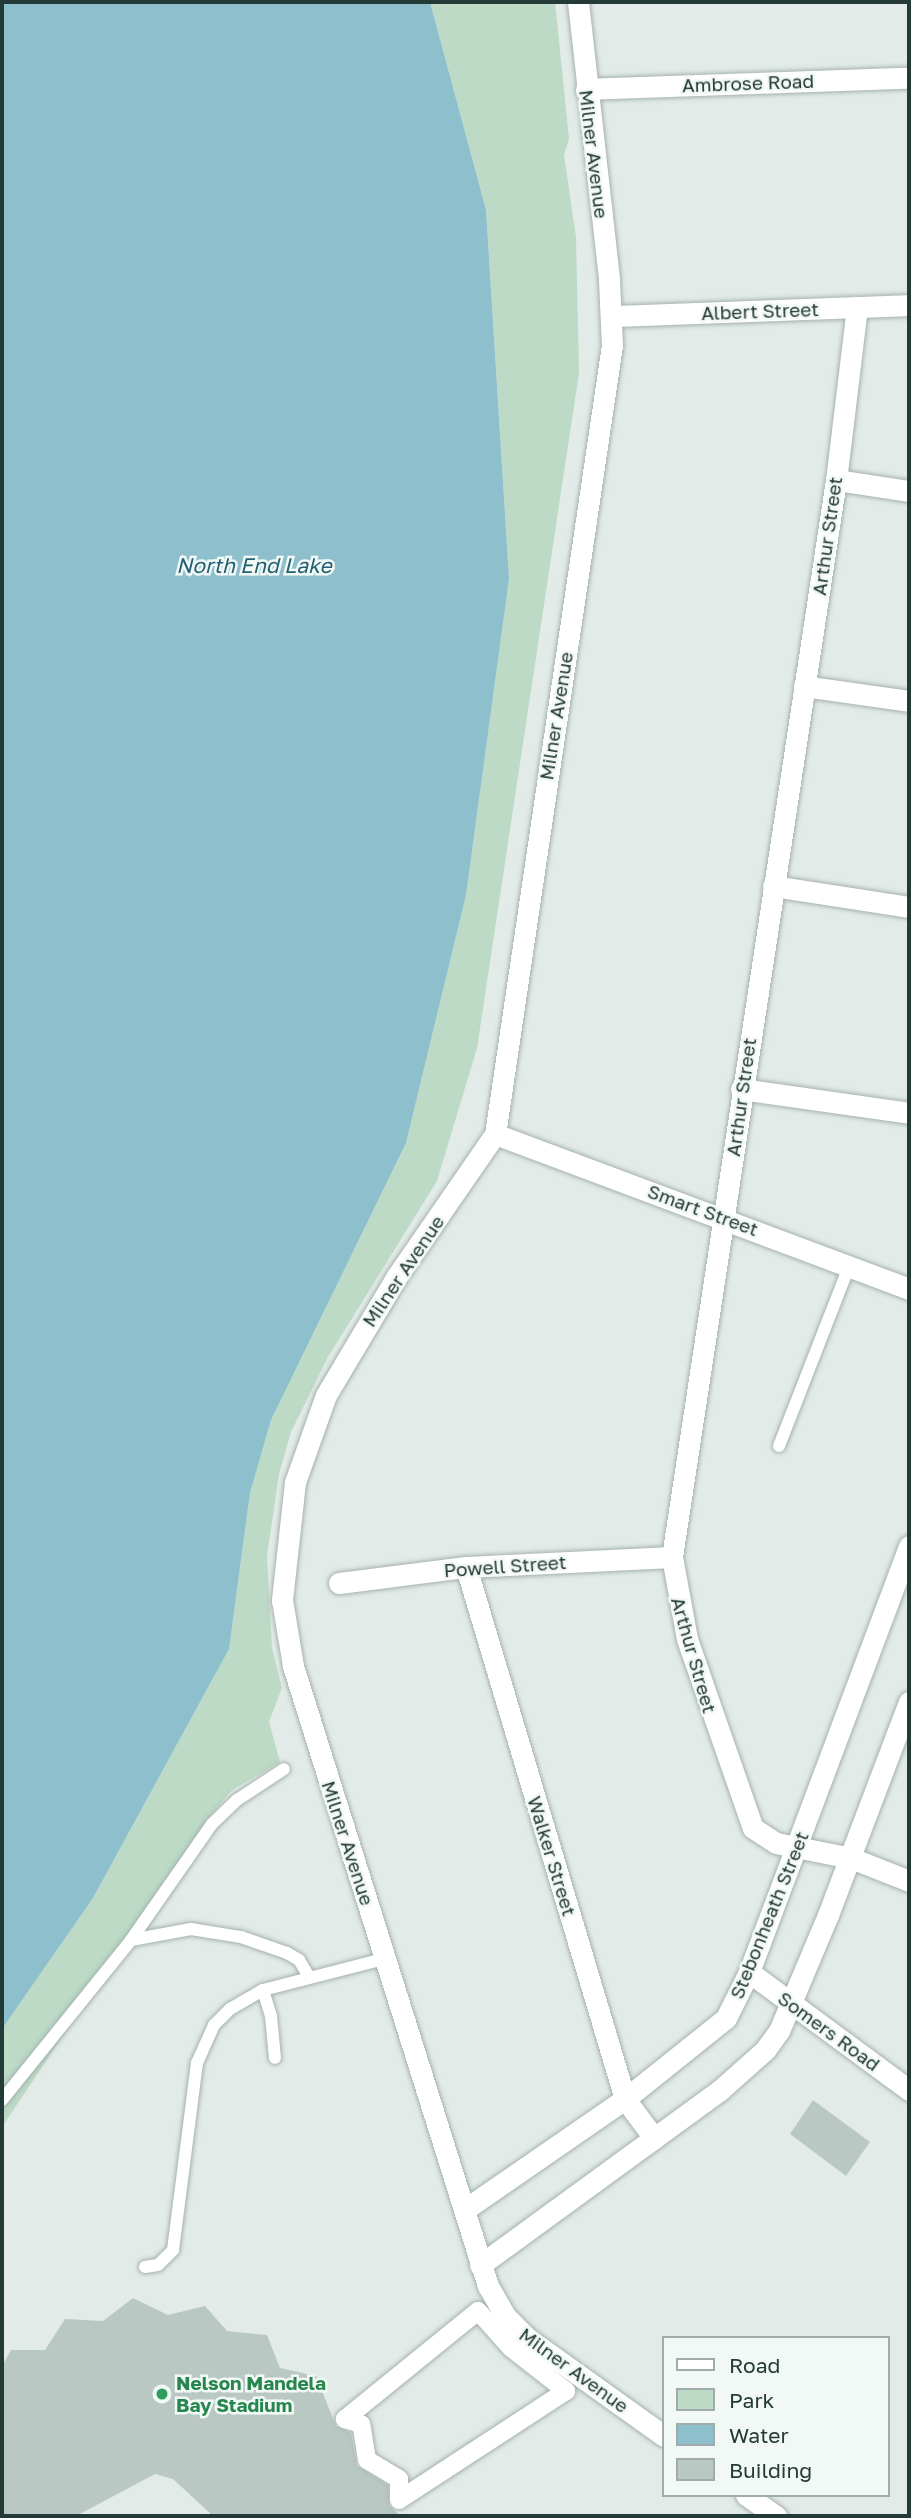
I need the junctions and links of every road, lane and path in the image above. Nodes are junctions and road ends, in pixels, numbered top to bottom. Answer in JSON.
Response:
{"nodes":[{"id":1,"x":578,"y":2,"type":"edge"},
{"id":2,"x":909,"y":78,"type":"edge"},
{"id":3,"x":586,"y":89,"type":"junction"},
{"id":4,"x":909,"y":305,"type":"edge"},
{"id":5,"x":857,"y":307,"type":"junction"},
{"id":6,"x":612,"y":316,"type":"junction"},
{"id":7,"x":836,"y":480,"type":"junction"},
{"id":8,"x":909,"y":491,"type":"edge"},
{"id":9,"x":804,"y":686,"type":"junction"},
{"id":10,"x":909,"y":701,"type":"edge"},
{"id":11,"x":773,"y":886,"type":"junction"},
{"id":12,"x":909,"y":906,"type":"edge"},
{"id":13,"x":741,"y":1088,"type":"junction"},
{"id":14,"x":909,"y":1113,"type":"edge"},
{"id":15,"x":495,"y":1134,"type":"junction"},
{"id":16,"x":725,"y":1218,"type":"junction"},
{"id":17,"x":849,"y":1266,"type":"junction"},
{"id":18,"x":909,"y":1289,"type":"edge"},
{"id":19,"x":779,"y":1446,"type":"dead end"},
{"id":20,"x":909,"y":1546,"type":"edge"},
{"id":21,"x":671,"y":1557,"type":"junction"},
{"id":22,"x":466,"y":1567,"type":"junction"},
{"id":23,"x":339,"y":1583,"type":"dead end"},
{"id":24,"x":902,"y":1589,"type":"edge"},
{"id":25,"x":909,"y":1702,"type":"edge"},
{"id":26,"x":284,"y":1769,"type":"dead end"},
{"id":27,"x":796,"y":1848,"type":"junction"},
{"id":28,"x":851,"y":1858,"type":"junction"},
{"id":29,"x":909,"y":1881,"type":"edge"},
{"id":30,"x":131,"y":1940,"type":"junction"},
{"id":31,"x":384,"y":1959,"type":"junction"},
{"id":32,"x":749,"y":1972,"type":"junction"},
{"id":33,"x":308,"y":1975,"type":"junction"},
{"id":34,"x":263,"y":1990,"type":"junction"},
{"id":35,"x":791,"y":2004,"type":"junction"},
{"id":36,"x":275,"y":2058,"type":"dead end"},
{"id":37,"x":909,"y":2090,"type":"edge"},
{"id":38,"x":625,"y":2099,"type":"junction"},
{"id":39,"x":2,"y":2100,"type":"edge"},
{"id":40,"x":654,"y":2138,"type":"junction"},
{"id":41,"x":464,"y":2210,"type":"junction"},
{"id":42,"x":480,"y":2265,"type":"junction"},
{"id":43,"x":145,"y":2267,"type":"dead end"},
{"id":44,"x":478,"y":2311,"type":"joint"},
{"id":45,"x":662,"y":2435,"type":"edge"},
{"id":46,"x":750,"y":2497,"type":"edge"},
{"id":47,"x":776,"y":2516,"type":"edge"}],
"edges":[{"from":1,"to":3,"type":"street","name":"Milner Avenue"},
{"from":2,"to":3,"type":"street","name":"Ambrose Road"},
{"from":3,"to":6,"type":"street","name":"Milner Avenue"},
{"from":4,"to":5,"type":"street","name":"Albert Street"},
{"from":5,"to":6,"type":"street","name":"Albert Street"},
{"from":5,"to":7,"type":"street","name":"Arthur Street"},
{"from":6,"to":15,"type":"street","name":"Milner Avenue"},
{"from":7,"to":8,"type":"street"},
{"from":7,"to":9,"type":"street","name":"Arthur Street"},
{"from":9,"to":10,"type":"street"},
{"from":9,"to":11,"type":"street","name":"Arthur Street"},
{"from":11,"to":12,"type":"street"},
{"from":11,"to":13,"type":"street","name":"Arthur Street"},
{"from":13,"to":14,"type":"street"},
{"from":13,"to":16,"type":"street","name":"Arthur Street"},
{"from":15,"to":16,"type":"street","name":"Smart Street"},
{"from":15,"to":31,"type":"street","name":"Milner Avenue"},
{"from":16,"to":17,"type":"street","name":"Smart Street"},
{"from":16,"to":21,"type":"street","name":"Arthur Street"},
{"from":17,"to":18,"type":"street","name":"Smart Street"},
{"from":17,"to":19,"type":"lane"},
{"from":20,"to":24,"type":"street","name":"Stebonheath Street"},
{"from":21,"to":22,"type":"street","name":"Powell Street"},
{"from":21,"to":27,"type":"street","name":"Arthur Street"},
{"from":22,"to":23,"type":"street","name":"Powell Street"},
{"from":22,"to":38,"type":"street","name":"Walker Street"},
{"from":24,"to":27,"type":"street","name":"Stebonheath Street"},
{"from":25,"to":28,"type":"street"},
{"from":26,"to":30,"type":"lane"},
{"from":27,"to":28,"type":"street","name":"Arthur Street"},
{"from":27,"to":32,"type":"street","name":"Stebonheath Street"},
{"from":28,"to":29,"type":"street","name":"Arthur Street"},
{"from":28,"to":35,"type":"street"},
{"from":30,"to":33,"type":"lane"},
{"from":30,"to":39,"type":"lane"},
{"from":31,"to":33,"type":"lane"},
{"from":31,"to":41,"type":"street","name":"Milner Avenue"},
{"from":32,"to":35,"type":"street","name":"Somers Road"},
{"from":32,"to":38,"type":"street","name":"Stebonheath Street"},
{"from":33,"to":34,"type":"lane"},
{"from":34,"to":36,"type":"lane"},
{"from":34,"to":43,"type":"lane"},
{"from":35,"to":37,"type":"street","name":"Somers Road"},
{"from":35,"to":40,"type":"street"},
{"from":38,"to":40,"type":"street","name":"Walker Street"},
{"from":38,"to":41,"type":"street","name":"Stebonheath Street"},
{"from":40,"to":42,"type":"street"},
{"from":41,"to":42,"type":"street","name":"Milner Avenue"},
{"from":42,"to":45,"type":"street","name":"Milner Avenue"},
{"from":44,"to":44,"type":"street"},
{"from":46,"to":47,"type":"street"}]}
